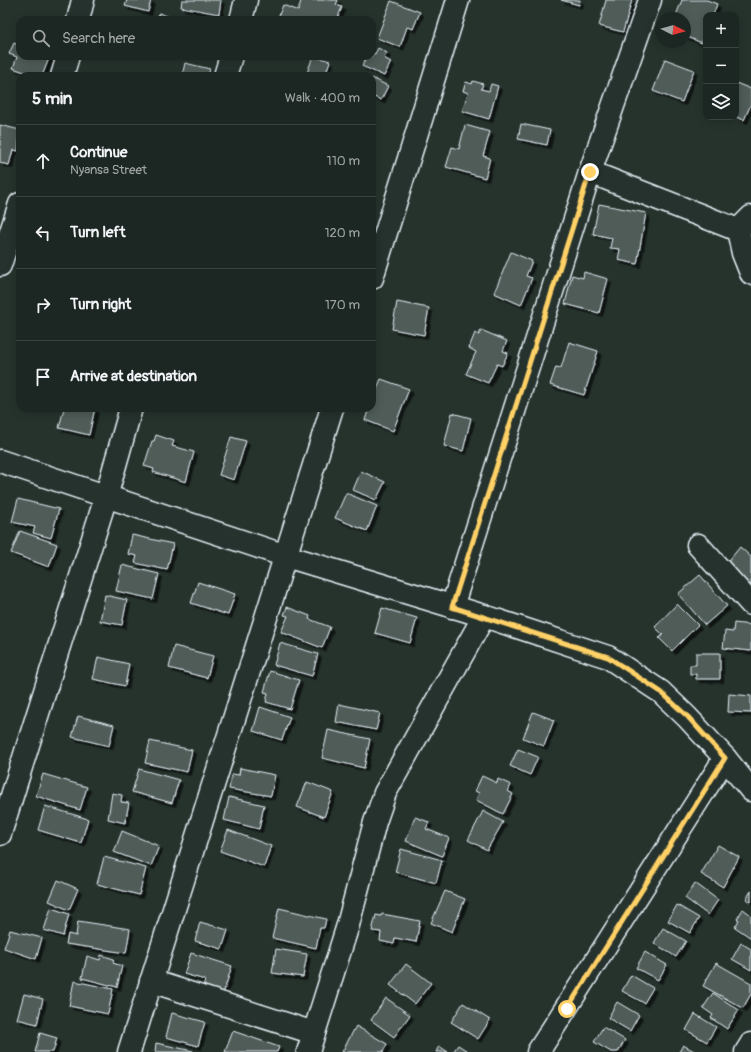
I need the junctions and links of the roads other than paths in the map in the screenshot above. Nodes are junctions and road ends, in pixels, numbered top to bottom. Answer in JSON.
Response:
{"nodes":[{"id":1,"x":83,"y":0,"type":"edge"},
{"id":2,"x":246,"y":0,"type":"edge"},
{"id":3,"x":458,"y":0,"type":"edge"},
{"id":4,"x":650,"y":0,"type":"edge"},
{"id":5,"x":79,"y":16,"type":"edge"},
{"id":6,"x":242,"y":16,"type":"edge"},
{"id":7,"x":67,"y":60,"type":"edge"},
{"id":8,"x":230,"y":60,"type":"edge"},
{"id":9,"x":63,"y":72,"type":"edge"},
{"id":10,"x":226,"y":72,"type":"edge"},
{"id":11,"x":590,"y":172,"type":"junction"},
{"id":12,"x":16,"y":216,"type":"edge"},
{"id":13,"x":745,"y":224,"type":"edge"},
{"id":14,"x":0,"y":265,"type":"edge"},
{"id":15,"x":376,"y":265,"type":"edge"},
{"id":16,"x":751,"y":273,"type":"edge"},
{"id":17,"x":130,"y":412,"type":"edge"},
{"id":18,"x":331,"y":412,"type":"edge"},
{"id":19,"x":0,"y":461,"type":"edge"},
{"id":20,"x":106,"y":497,"type":"junction"},
{"id":21,"x":698,"y":545,"type":"dead end"},
{"id":22,"x":286,"y":556,"type":"junction"},
{"id":23,"x":751,"y":604,"type":"edge"},
{"id":24,"x":452,"y":607,"type":"junction"},
{"id":25,"x":484,"y":616,"type":"junction"},
{"id":26,"x":725,"y":758,"type":"junction"},
{"id":27,"x":751,"y":790,"type":"edge"},
{"id":28,"x":0,"y":834,"type":"edge"},
{"id":29,"x":151,"y":981,"type":"junction"},
{"id":30,"x":311,"y":1043,"type":"edge"},
{"id":31,"x":751,"y":1044,"type":"edge"},
{"id":32,"x":129,"y":1052,"type":"edge"},
{"id":33,"x":538,"y":1052,"type":"edge"},
{"id":34,"x":746,"y":1052,"type":"edge"}],
"edges":[{"from":1,"to":5,"type":"street"},
{"from":2,"to":6,"type":"street"},
{"from":3,"to":15,"type":"street"},
{"from":4,"to":11,"type":"street"},
{"from":7,"to":9,"type":"street"},
{"from":8,"to":10,"type":"street"},
{"from":11,"to":13,"type":"street"},
{"from":11,"to":24,"type":"street"},
{"from":12,"to":14,"type":"street"},
{"from":13,"to":16,"type":"street"},
{"from":17,"to":20,"type":"street"},
{"from":18,"to":22,"type":"street"},
{"from":19,"to":20,"type":"street"},
{"from":20,"to":22,"type":"street"},
{"from":20,"to":28,"type":"street"},
{"from":21,"to":23,"type":"street"},
{"from":22,"to":24,"type":"street"},
{"from":22,"to":29,"type":"street"},
{"from":24,"to":25,"type":"street"},
{"from":25,"to":26,"type":"street"},
{"from":25,"to":30,"type":"street"},
{"from":26,"to":27,"type":"street"},
{"from":26,"to":33,"type":"street"},
{"from":29,"to":30,"type":"street"},
{"from":29,"to":32,"type":"street"},
{"from":31,"to":34,"type":"street"}]}
